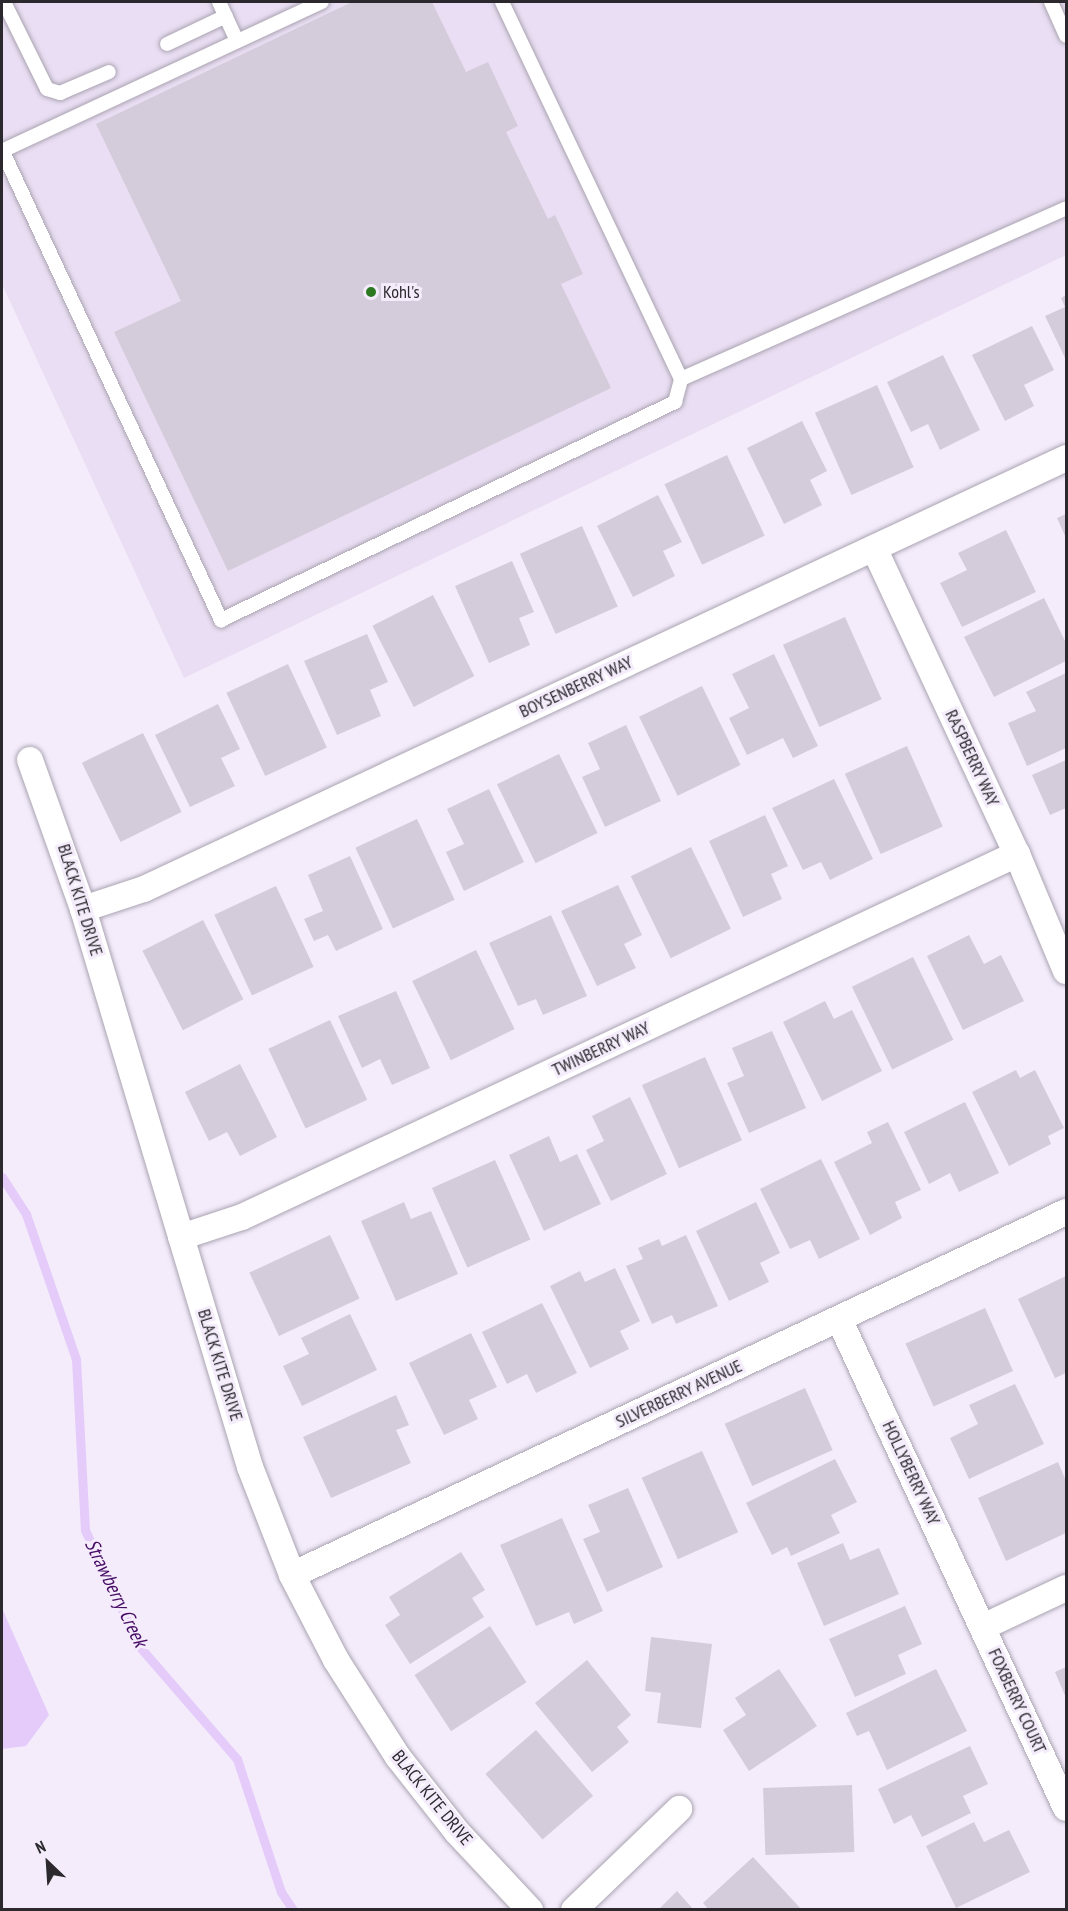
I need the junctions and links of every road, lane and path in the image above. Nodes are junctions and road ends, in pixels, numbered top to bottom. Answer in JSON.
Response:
{"nodes":[{"id":1,"x":4,"y":2,"type":"edge"},
{"id":2,"x":219,"y":2,"type":"edge"},
{"id":3,"x":322,"y":2,"type":"edge"},
{"id":4,"x":502,"y":2,"type":"edge"},
{"id":5,"x":1051,"y":2,"type":"edge"},
{"id":6,"x":226,"y":16,"type":"junction"},
{"id":7,"x":1066,"y":36,"type":"edge"},
{"id":8,"x":237,"y":41,"type":"junction"},
{"id":9,"x":167,"y":44,"type":"dead end"},
{"id":10,"x":109,"y":72,"type":"dead end"},
{"id":11,"x":2,"y":150,"type":"edge"},
{"id":12,"x":1066,"y":208,"type":"edge"},
{"id":13,"x":681,"y":379,"type":"junction"},
{"id":14,"x":1066,"y":458,"type":"edge"},
{"id":15,"x":874,"y":548,"type":"junction"},
{"id":16,"x":30,"y":760,"type":"dead end"},
{"id":17,"x":1017,"y":854,"type":"junction"},
{"id":18,"x":83,"y":909,"type":"junction"},
{"id":19,"x":1066,"y":971,"type":"edge"},
{"id":20,"x":1066,"y":1212,"type":"edge"},
{"id":21,"x":181,"y":1236,"type":"junction"},
{"id":22,"x":839,"y":1319,"type":"junction"},
{"id":23,"x":292,"y":1575,"type":"junction"},
{"id":24,"x":1066,"y":1588,"type":"edge"},
{"id":25,"x":983,"y":1627,"type":"junction"},
{"id":26,"x":1066,"y":1808,"type":"edge"},
{"id":27,"x":679,"y":1809,"type":"dead end"},
{"id":28,"x":530,"y":1910,"type":"edge"},
{"id":29,"x":574,"y":1910,"type":"edge"}],
"edges":[{"from":1,"to":10,"type":"lane"},
{"from":2,"to":6,"type":"lane"},
{"from":3,"to":8,"type":"lane"},
{"from":4,"to":13,"type":"lane"},
{"from":5,"to":7,"type":"lane"},
{"from":6,"to":8,"type":"lane"},
{"from":6,"to":9,"type":"lane"},
{"from":8,"to":11,"type":"lane"},
{"from":11,"to":13,"type":"lane"},
{"from":12,"to":13,"type":"lane"},
{"from":14,"to":15,"type":"street","name":"BOYSENBERRY WAY"},
{"from":15,"to":17,"type":"street","name":"RASPBERRY WAY"},
{"from":15,"to":18,"type":"street","name":"BOYSENBERRY WAY"},
{"from":16,"to":18,"type":"street","name":"BLACK KITE DRIVE"},
{"from":17,"to":19,"type":"street","name":"RASPBERRY WAY"},
{"from":17,"to":21,"type":"street","name":"TWINBERRY WAY"},
{"from":18,"to":21,"type":"street","name":"BLACK KITE DRIVE"},
{"from":20,"to":22,"type":"street","name":"SILVERBERRY AVENUE"},
{"from":21,"to":23,"type":"street","name":"BLACK KITE DRIVE"},
{"from":22,"to":23,"type":"street","name":"SILVERBERRY AVENUE"},
{"from":22,"to":25,"type":"street","name":"HOLLYBERRY WAY"},
{"from":23,"to":28,"type":"street","name":"BLACK KITE DRIVE"},
{"from":24,"to":25,"type":"street"},
{"from":25,"to":26,"type":"street","name":"FOXBERRY COURT"},
{"from":27,"to":29,"type":"street"}]}
